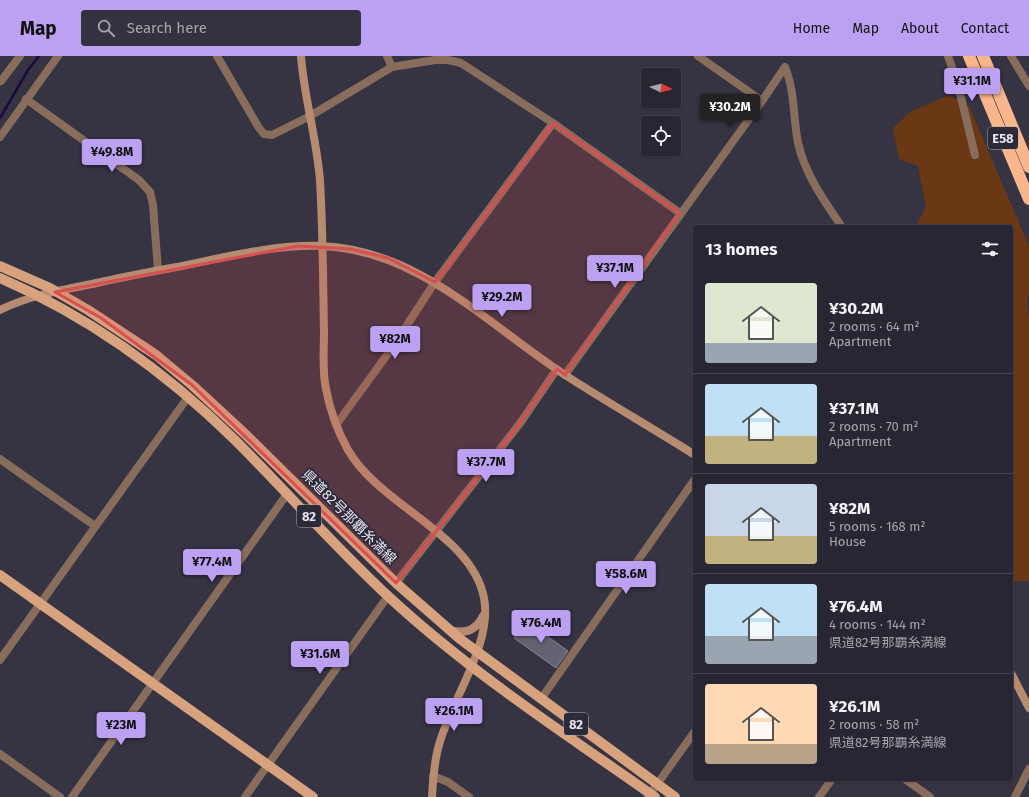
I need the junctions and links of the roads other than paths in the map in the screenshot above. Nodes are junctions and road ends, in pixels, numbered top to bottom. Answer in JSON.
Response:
{"nodes":[{"id":1,"x":20,"y":56,"type":"edge"},
{"id":2,"x":58,"y":56,"type":"edge"},
{"id":3,"x":217,"y":56,"type":"edge"},
{"id":4,"x":301,"y":56,"type":"edge"},
{"id":5,"x":387,"y":56,"type":"edge"},
{"id":6,"x":698,"y":56,"type":"edge"},
{"id":7,"x":948,"y":56,"type":"edge"},
{"id":8,"x":969,"y":56,"type":"edge"},
{"id":9,"x":983,"y":56,"type":"edge"},
{"id":10,"x":1011,"y":56,"type":"edge"},
{"id":11,"x":392,"y":68,"type":"junction"},
{"id":12,"x":0,"y":81,"type":"edge"},
{"id":13,"x":1029,"y":86,"type":"edge"},
{"id":14,"x":26,"y":99,"type":"junction"},
{"id":15,"x":762,"y":101,"type":"junction"},
{"id":16,"x":310,"y":116,"type":"junction"},
{"id":17,"x":553,"y":123,"type":"junction"},
{"id":18,"x":0,"y":137,"type":"edge"},
{"id":19,"x":975,"y":155,"type":"dead end"},
{"id":20,"x":1029,"y":167,"type":"edge"},
{"id":21,"x":1029,"y":200,"type":"edge"},
{"id":22,"x":680,"y":214,"type":"junction"},
{"id":23,"x":841,"y":225,"type":"edge"},
{"id":24,"x":322,"y":246,"type":"junction"},
{"id":25,"x":0,"y":266,"type":"edge"},
{"id":26,"x":158,"y":270,"type":"junction"},
{"id":27,"x":0,"y":278,"type":"edge"},
{"id":28,"x":435,"y":282,"type":"junction"},
{"id":29,"x":0,"y":310,"type":"edge"},
{"id":30,"x":557,"y":369,"type":"junction"},
{"id":31,"x":565,"y":375,"type":"junction"},
{"id":32,"x":188,"y":397,"type":"junction"},
{"id":33,"x":336,"y":425,"type":"junction"},
{"id":34,"x":693,"y":454,"type":"edge"},
{"id":35,"x":0,"y":459,"type":"edge"},
{"id":36,"x":693,"y":482,"type":"edge"},
{"id":37,"x":288,"y":494,"type":"junction"},
{"id":38,"x":95,"y":526,"type":"junction"},
{"id":39,"x":435,"y":531,"type":"junction"},
{"id":40,"x":0,"y":575,"type":"edge"},
{"id":41,"x":396,"y":583,"type":"junction"},
{"id":42,"x":388,"y":596,"type":"junction"},
{"id":43,"x":39,"y":603,"type":"junction"},
{"id":44,"x":485,"y":610,"type":"junction"},
{"id":45,"x":449,"y":629,"type":"junction"},
{"id":46,"x":477,"y":652,"type":"junction"},
{"id":47,"x":0,"y":660,"type":"edge"},
{"id":48,"x":472,"y":666,"type":"junction"},
{"id":49,"x":1013,"y":677,"type":"edge"},
{"id":50,"x":154,"y":683,"type":"junction"},
{"id":51,"x":541,"y":698,"type":"junction"},
{"id":52,"x":1029,"y":708,"type":"edge"},
{"id":53,"x":693,"y":733,"type":"edge"},
{"id":54,"x":0,"y":754,"type":"edge"},
{"id":55,"x":268,"y":765,"type":"junction"},
{"id":56,"x":1029,"y":769,"type":"edge"},
{"id":57,"x":433,"y":776,"type":"junction"},
{"id":58,"x":831,"y":781,"type":"edge"},
{"id":59,"x":908,"y":781,"type":"edge"},
{"id":60,"x":657,"y":784,"type":"junction"},
{"id":61,"x":651,"y":796,"type":"edge"},
{"id":62,"x":60,"y":797,"type":"edge"},
{"id":63,"x":72,"y":797,"type":"edge"},
{"id":64,"x":245,"y":797,"type":"edge"},
{"id":65,"x":313,"y":797,"type":"edge"},
{"id":66,"x":432,"y":797,"type":"edge"},
{"id":67,"x":469,"y":797,"type":"edge"},
{"id":68,"x":675,"y":797,"type":"edge"},
{"id":69,"x":819,"y":797,"type":"edge"},
{"id":70,"x":930,"y":797,"type":"edge"},
{"id":71,"x":1014,"y":797,"type":"edge"}],
"edges":[{"from":1,"to":12,"type":"street"},
{"from":2,"to":14,"type":"street"},
{"from":3,"to":16,"type":"street"},
{"from":4,"to":16,"type":"street"},
{"from":5,"to":11,"type":"street"},
{"from":6,"to":15,"type":"street"},
{"from":7,"to":19,"type":"street"},
{"from":8,"to":21,"type":"highway","number":"E58"},
{"from":9,"to":20,"type":"highway","number":"E58"},
{"from":10,"to":13,"type":"street"},
{"from":11,"to":16,"type":"street"},
{"from":11,"to":17,"type":"street"},
{"from":14,"to":18,"type":"street"},
{"from":14,"to":26,"type":"street"},
{"from":15,"to":22,"type":"street"},
{"from":15,"to":23,"type":"street"},
{"from":16,"to":24,"type":"street"},
{"from":17,"to":22,"type":"street"},
{"from":17,"to":28,"type":"street"},
{"from":22,"to":31,"type":"street"},
{"from":24,"to":26,"type":"street"},
{"from":24,"to":28,"type":"street"},
{"from":24,"to":33,"type":"street"},
{"from":25,"to":41,"type":"main road","name":"県道82号那覇糸満線","number":"82"},
{"from":26,"to":29,"type":"street"},
{"from":27,"to":32,"type":"main road","name":"県道82号那覇糸満線","number":"82"},
{"from":28,"to":30,"type":"street"},
{"from":28,"to":33,"type":"street"},
{"from":30,"to":31,"type":"street"},
{"from":30,"to":39,"type":"street"},
{"from":31,"to":34,"type":"street"},
{"from":32,"to":37,"type":"main road","name":"県道82号那覇糸満線","number":"82"},
{"from":32,"to":38,"type":"street"},
{"from":33,"to":39,"type":"street"},
{"from":35,"to":38,"type":"street"},
{"from":36,"to":51,"type":"street"},
{"from":37,"to":42,"type":"main road","name":"県道82号那覇糸満線","number":"82"},
{"from":37,"to":50,"type":"street"},
{"from":38,"to":43,"type":"street"},
{"from":39,"to":41,"type":"street"},
{"from":39,"to":44,"type":"street"},
{"from":40,"to":43,"type":"main road"},
{"from":41,"to":45,"type":"main road","name":"県道82号那覇糸満線","number":"82"},
{"from":42,"to":48,"type":"main road","name":"県道82号那覇糸満線","number":"82"},
{"from":42,"to":55,"type":"street"},
{"from":43,"to":47,"type":"street"},
{"from":43,"to":50,"type":"main road"},
{"from":44,"to":45,"type":"street"},
{"from":44,"to":46,"type":"street"},
{"from":45,"to":46,"type":"main road","name":"県道82号那覇糸満線","number":"82"},
{"from":46,"to":48,"type":"street"},
{"from":46,"to":51,"type":"main road","name":"県道82号那覇糸満線","number":"82"},
{"from":48,"to":57,"type":"street"},
{"from":48,"to":61,"type":"main road","name":"県道82号那覇糸満線","number":"82"},
{"from":49,"to":52,"type":"street"},
{"from":50,"to":55,"type":"main road"},
{"from":50,"to":63,"type":"street"},
{"from":51,"to":60,"type":"main road","name":"県道82号那覇糸満線","number":"82"},
{"from":53,"to":60,"type":"street"},
{"from":54,"to":62,"type":"street"},
{"from":55,"to":64,"type":"street"},
{"from":55,"to":65,"type":"main road"},
{"from":56,"to":71,"type":"street"},
{"from":57,"to":66,"type":"street"},
{"from":57,"to":67,"type":"street"},
{"from":58,"to":69,"type":"street"},
{"from":59,"to":70,"type":"street"},
{"from":60,"to":61,"type":"street"},
{"from":60,"to":68,"type":"main road","name":"県道82号那覇糸満線","number":"82"}]}
